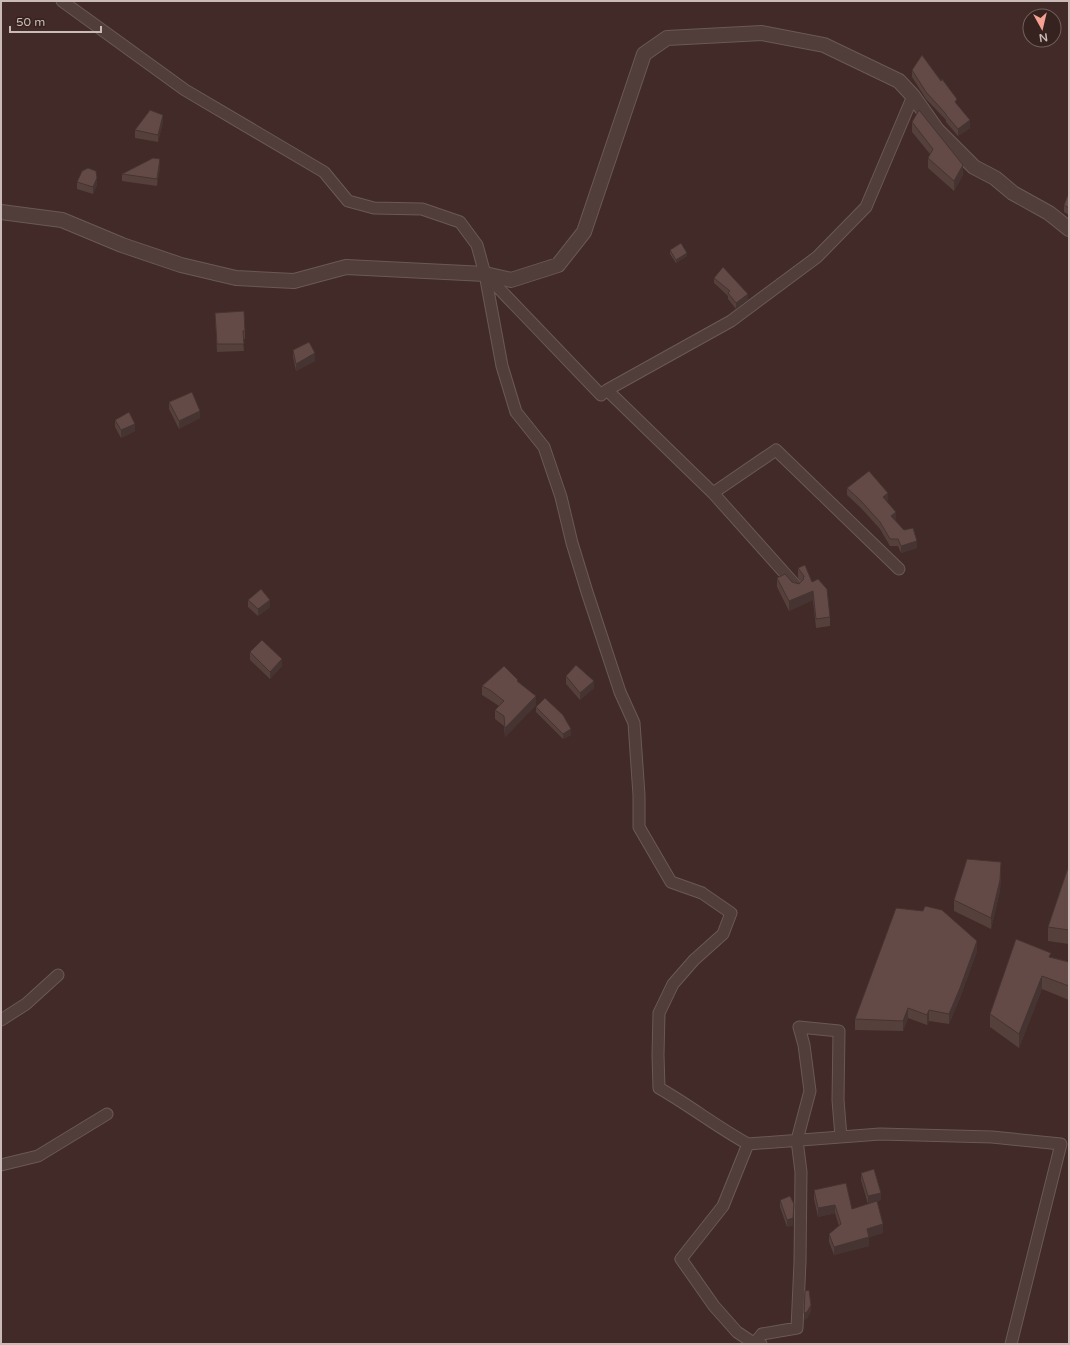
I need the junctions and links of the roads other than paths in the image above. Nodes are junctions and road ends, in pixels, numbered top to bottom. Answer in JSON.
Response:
{"nodes":[{"id":1,"x":62,"y":1,"type":"edge"},
{"id":2,"x":914,"y":96,"type":"junction"},
{"id":3,"x":1,"y":212,"type":"edge"},
{"id":4,"x":1069,"y":229,"type":"edge"},
{"id":5,"x":485,"y":274,"type":"junction"},
{"id":6,"x":607,"y":390,"type":"junction"},
{"id":7,"x":713,"y":493,"type":"junction"},
{"id":8,"x":899,"y":569,"type":"dead end"},
{"id":9,"x":797,"y":587,"type":"edge"},
{"id":10,"x":58,"y":975,"type":"dead end"},
{"id":11,"x":1,"y":1020,"type":"edge"},
{"id":12,"x":107,"y":1114,"type":"dead end"},
{"id":13,"x":841,"y":1137,"type":"junction"},
{"id":14,"x":797,"y":1140,"type":"junction"},
{"id":15,"x":1065,"y":1143,"type":"edge"},
{"id":16,"x":748,"y":1144,"type":"junction"},
{"id":17,"x":1,"y":1165,"type":"edge"},
{"id":18,"x":755,"y":1344,"type":"edge"},
{"id":19,"x":761,"y":1344,"type":"edge"},
{"id":20,"x":1011,"y":1344,"type":"edge"}],
"edges":[{"from":1,"to":5,"type":"street"},
{"from":2,"to":4,"type":"street"},
{"from":2,"to":5,"type":"street"},
{"from":2,"to":6,"type":"street"},
{"from":3,"to":5,"type":"street"},
{"from":5,"to":6,"type":"street"},
{"from":5,"to":16,"type":"street"},
{"from":6,"to":7,"type":"street"},
{"from":7,"to":8,"type":"street"},
{"from":7,"to":9,"type":"street"},
{"from":10,"to":11,"type":"street"},
{"from":12,"to":17,"type":"street"},
{"from":13,"to":14,"type":"street"},
{"from":13,"to":14,"type":"street"},
{"from":13,"to":15,"type":"street"},
{"from":14,"to":16,"type":"street"},
{"from":14,"to":19,"type":"street"},
{"from":15,"to":20,"type":"street"},
{"from":16,"to":18,"type":"street"}]}
